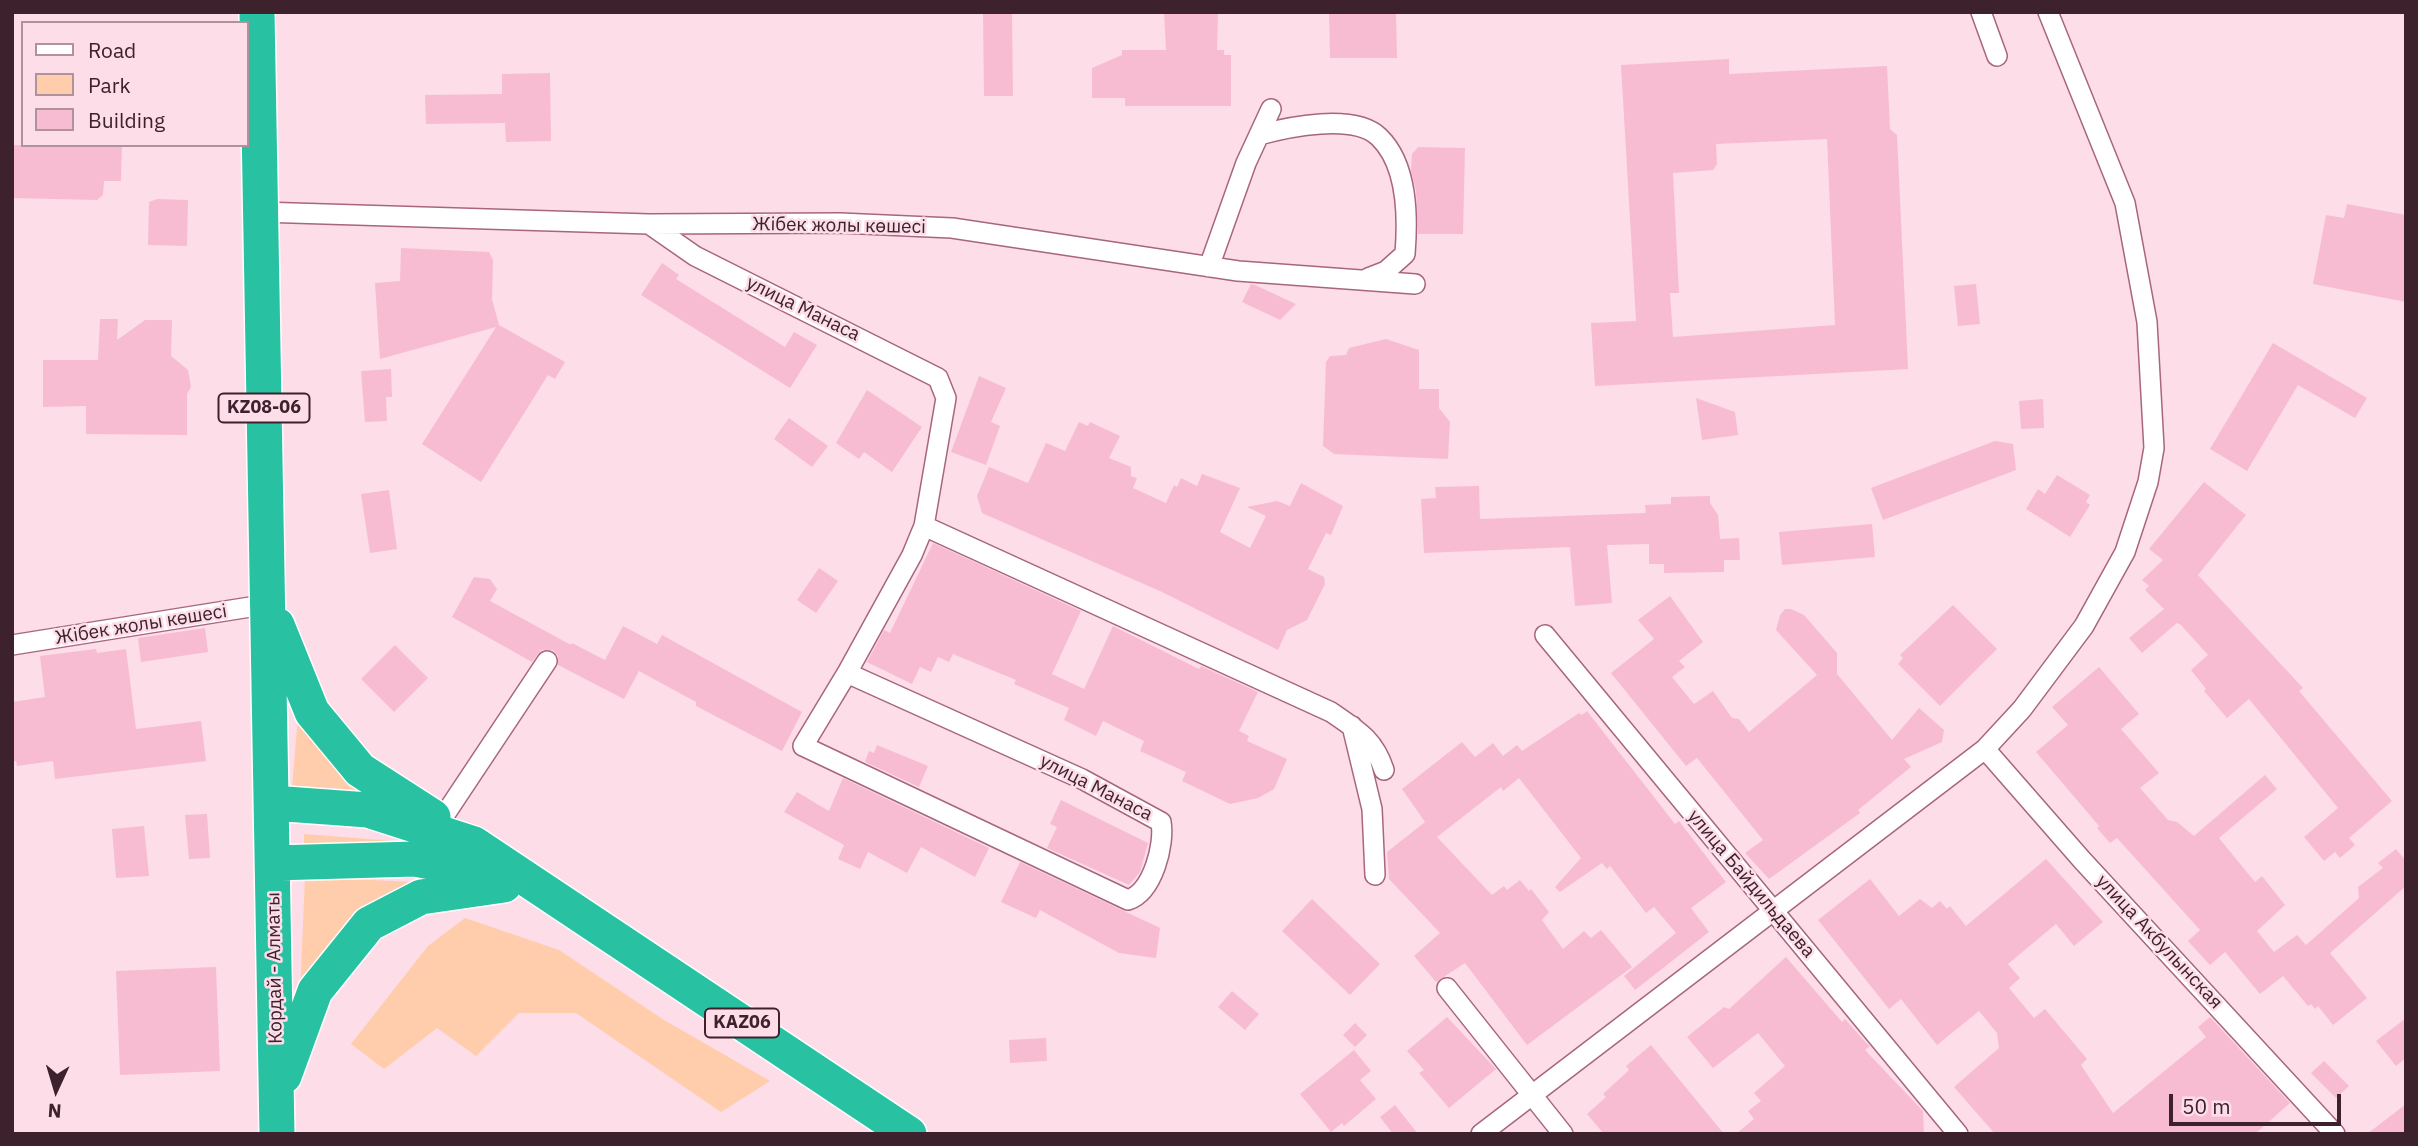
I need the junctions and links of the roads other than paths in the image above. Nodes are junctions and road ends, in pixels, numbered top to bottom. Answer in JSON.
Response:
{"nodes":[{"id":1,"x":257,"y":12,"type":"edge"},
{"id":2,"x":1981,"y":12,"type":"edge"},
{"id":3,"x":2048,"y":12,"type":"edge"},
{"id":4,"x":1997,"y":56,"type":"dead end"},
{"id":5,"x":1271,"y":109,"type":"dead end"},
{"id":6,"x":1259,"y":135,"type":"junction"},
{"id":7,"x":260,"y":212,"type":"junction"},
{"id":8,"x":649,"y":224,"type":"junction"},
{"id":9,"x":1209,"y":267,"type":"junction"},
{"id":10,"x":1363,"y":280,"type":"junction"},
{"id":11,"x":1415,"y":284,"type":"dead end"},
{"id":12,"x":924,"y":526,"type":"junction"},
{"id":13,"x":269,"y":604,"type":"junction"},
{"id":14,"x":1545,"y":635,"type":"dead end"},
{"id":15,"x":12,"y":645,"type":"edge"},
{"id":16,"x":547,"y":661,"type":"dead end"},
{"id":17,"x":847,"y":673,"type":"junction"},
{"id":18,"x":1352,"y":726,"type":"junction"},
{"id":19,"x":1985,"y":749,"type":"junction"},
{"id":20,"x":1384,"y":770,"type":"dead end"},
{"id":21,"x":272,"y":803,"type":"junction"},
{"id":22,"x":440,"y":822,"type":"junction"},
{"id":23,"x":474,"y":844,"type":"junction"},
{"id":24,"x":273,"y":863,"type":"junction"},
{"id":25,"x":1375,"y":875,"type":"dead end"},
{"id":26,"x":504,"y":885,"type":"junction"},
{"id":27,"x":1772,"y":910,"type":"junction"},
{"id":28,"x":576,"y":912,"type":"junction"},
{"id":29,"x":1447,"y":988,"type":"dead end"},
{"id":30,"x":1531,"y":1095,"type":"junction"},
{"id":31,"x":277,"y":1096,"type":"junction"},
{"id":32,"x":277,"y":1134,"type":"edge"},
{"id":33,"x":909,"y":1134,"type":"edge"},
{"id":34,"x":1481,"y":1134,"type":"edge"},
{"id":35,"x":1563,"y":1134,"type":"edge"},
{"id":36,"x":1958,"y":1134,"type":"edge"},
{"id":37,"x":2335,"y":1134,"type":"edge"}],
"edges":[{"from":1,"to":7,"type":"highway","number":"KZ08-06"},
{"from":2,"to":4,"type":"street"},
{"from":3,"to":19,"type":"street"},
{"from":5,"to":6,"type":"street"},
{"from":6,"to":9,"type":"street"},
{"from":6,"to":10,"type":"street"},
{"from":7,"to":8,"type":"street","name":"Жібек жолы көшесі"},
{"from":7,"to":13,"type":"highway","number":"KZ08-06"},
{"from":8,"to":9,"type":"street","name":"Жібек жолы көшесі"},
{"from":8,"to":12,"type":"street","name":"улица Манаса"},
{"from":9,"to":10,"type":"street","name":"Жібек жолы көшесі"},
{"from":10,"to":11,"type":"street","name":"Жібек жолы көшесі"},
{"from":12,"to":17,"type":"street","name":"улица Манаса"},
{"from":12,"to":18,"type":"street"},
{"from":13,"to":15,"type":"street","name":"Жібек жолы көшесі"},
{"from":13,"to":21,"type":"highway","number":"KZ08-06"},
{"from":13,"to":22,"type":"highway","number":"KZ08-06"},
{"from":14,"to":27,"type":"street","name":"улица Байдильдаева"},
{"from":16,"to":22,"type":"street"},
{"from":17,"to":17,"type":"street","name":"улица Манаса"},
{"from":18,"to":20,"type":"street"},
{"from":18,"to":25,"type":"street"},
{"from":19,"to":27,"type":"street"},
{"from":19,"to":37,"type":"street","name":"улица Акбулынская"},
{"from":21,"to":23,"type":"highway","number":"KAZ06"},
{"from":21,"to":24,"type":"highway","name":"Кордай - Алматы","number":"KAZ06"},
{"from":22,"to":23,"type":"highway","number":"KZ08-06"},
{"from":23,"to":28,"type":"highway","number":"KAZ06"},
{"from":24,"to":26,"type":"highway","number":"KAZ06"},
{"from":24,"to":31,"type":"highway","name":"Кордай - Алматы","number":"KAZ06"},
{"from":26,"to":28,"type":"highway","number":"KAZ06"},
{"from":26,"to":31,"type":"highway","number":"KAZ06"},
{"from":27,"to":30,"type":"street"},
{"from":27,"to":36,"type":"street","name":"улица Байдильдаева"},
{"from":28,"to":33,"type":"highway","number":"KAZ06"},
{"from":29,"to":30,"type":"street"},
{"from":30,"to":34,"type":"street"},
{"from":30,"to":35,"type":"street"},
{"from":31,"to":32,"type":"highway","name":"Кордай - Алматы","number":"KAZ06"}]}
